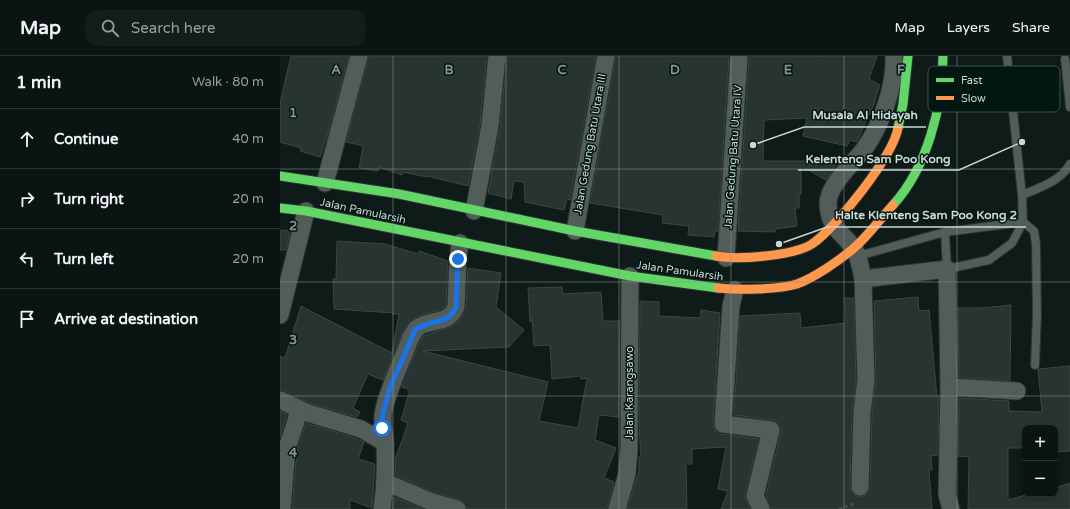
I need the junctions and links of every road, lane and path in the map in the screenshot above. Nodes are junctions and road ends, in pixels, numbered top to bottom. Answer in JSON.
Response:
{"nodes":[{"id":1,"x":359,"y":56,"type":"edge"},
{"id":2,"x":497,"y":56,"type":"edge"},
{"id":3,"x":606,"y":56,"type":"edge"},
{"id":4,"x":740,"y":56,"type":"edge"},
{"id":5,"x":894,"y":56,"type":"edge"},
{"id":6,"x":908,"y":56,"type":"edge"},
{"id":7,"x":943,"y":56,"type":"edge"},
{"id":8,"x":1007,"y":56,"type":"edge"},
{"id":9,"x":1064,"y":59,"type":"dead end"},
{"id":10,"x":943,"y":66,"type":"edge"},
{"id":11,"x":1008,"y":66,"type":"edge"},
{"id":12,"x":1070,"y":107,"type":"edge"},
{"id":13,"x":937,"y":112,"type":"edge"},
{"id":14,"x":1013,"y":112,"type":"edge"},
{"id":15,"x":1070,"y":164,"type":"edge"},
{"id":16,"x":280,"y":176,"type":"edge"},
{"id":17,"x":325,"y":183,"type":"junction"},
{"id":18,"x":1022,"y":196,"type":"junction"},
{"id":19,"x":280,"y":208,"type":"edge"},
{"id":20,"x":306,"y":211,"type":"junction"},
{"id":21,"x":474,"y":211,"type":"junction"},
{"id":22,"x":1023,"y":222,"type":"junction"},
{"id":23,"x":832,"y":226,"type":"junction"},
{"id":24,"x":574,"y":231,"type":"junction"},
{"id":25,"x":945,"y":232,"type":"junction"},
{"id":26,"x":460,"y":243,"type":"junction"},
{"id":27,"x":856,"y":252,"type":"junction"},
{"id":28,"x":726,"y":258,"type":"junction"},
{"id":29,"x":947,"y":269,"type":"junction"},
{"id":30,"x":630,"y":276,"type":"junction"},
{"id":31,"x":863,"y":279,"type":"junction"},
{"id":32,"x":735,"y":290,"type":"junction"},
{"id":33,"x":280,"y":316,"type":"edge"},
{"id":34,"x":1035,"y":365,"type":"dead end"},
{"id":35,"x":949,"y":387,"type":"junction"},
{"id":36,"x":1017,"y":391,"type":"dead end"},
{"id":37,"x":280,"y":400,"type":"edge"},
{"id":38,"x":298,"y":408,"type":"junction"},
{"id":39,"x":385,"y":443,"type":"junction"},
{"id":40,"x":385,"y":482,"type":"junction"},
{"id":41,"x":860,"y":487,"type":"dead end"},
{"id":42,"x":282,"y":509,"type":"edge"},
{"id":43,"x":382,"y":509,"type":"edge"},
{"id":44,"x":457,"y":509,"type":"edge"},
{"id":45,"x":617,"y":509,"type":"edge"},
{"id":46,"x":761,"y":509,"type":"edge"},
{"id":47,"x":951,"y":509,"type":"edge"}],
"edges":[{"from":1,"to":17,"type":"street"},
{"from":2,"to":21,"type":"street"},
{"from":3,"to":24,"type":"street","name":"Jalan Gedung Batu Utara III"},
{"from":4,"to":28,"type":"street","name":"Jalan Gedung Batu Utara IV"},
{"from":5,"to":23,"type":"street"},
{"from":6,"to":23,"type":"highway","name":"Jalan Pamularsih"},
{"from":7,"to":10,"type":"highway","name":"Jalan Pamularsih"},
{"from":8,"to":11,"type":"lane"},
{"from":9,"to":12,"type":"lane"},
{"from":13,"to":27,"type":"highway","name":"Jalan Pamularsih"},
{"from":14,"to":18,"type":"lane"},
{"from":15,"to":18,"type":"lane"},
{"from":16,"to":17,"type":"highway","name":"Jalan Pamularsih"},
{"from":17,"to":21,"type":"highway","name":"Jalan Pamularsih"},
{"from":18,"to":22,"type":"lane"},
{"from":19,"to":20,"type":"highway","name":"Jalan Pamularsih"},
{"from":20,"to":26,"type":"highway","name":"Jalan Pamularsih"},
{"from":20,"to":33,"type":"street"},
{"from":21,"to":24,"type":"highway","name":"Jalan Pamularsih"},
{"from":22,"to":25,"type":"lane"},
{"from":22,"to":29,"type":"lane"},
{"from":22,"to":34,"type":"lane"},
{"from":23,"to":27,"type":"street"},
{"from":23,"to":28,"type":"highway","name":"Jalan Pamularsih"},
{"from":24,"to":28,"type":"highway","name":"Jalan Pamularsih"},
{"from":25,"to":27,"type":"lane"},
{"from":25,"to":29,"type":"lane"},
{"from":26,"to":30,"type":"highway","name":"Jalan Pamularsih"},
{"from":26,"to":39,"type":"street"},
{"from":27,"to":31,"type":"street"},
{"from":27,"to":32,"type":"highway","name":"Jalan Pamularsih"},
{"from":29,"to":31,"type":"street"},
{"from":29,"to":35,"type":"street"},
{"from":30,"to":32,"type":"highway","name":"Jalan Pamularsih"},
{"from":30,"to":45,"type":"street","name":"Jalan Karangsawo"},
{"from":31,"to":41,"type":"street"},
{"from":32,"to":46,"type":"street"},
{"from":35,"to":36,"type":"street"},
{"from":35,"to":47,"type":"street"},
{"from":37,"to":38,"type":"street"},
{"from":38,"to":39,"type":"street"},
{"from":38,"to":42,"type":"street"},
{"from":39,"to":40,"type":"street"},
{"from":40,"to":43,"type":"street"},
{"from":40,"to":44,"type":"street"}]}
